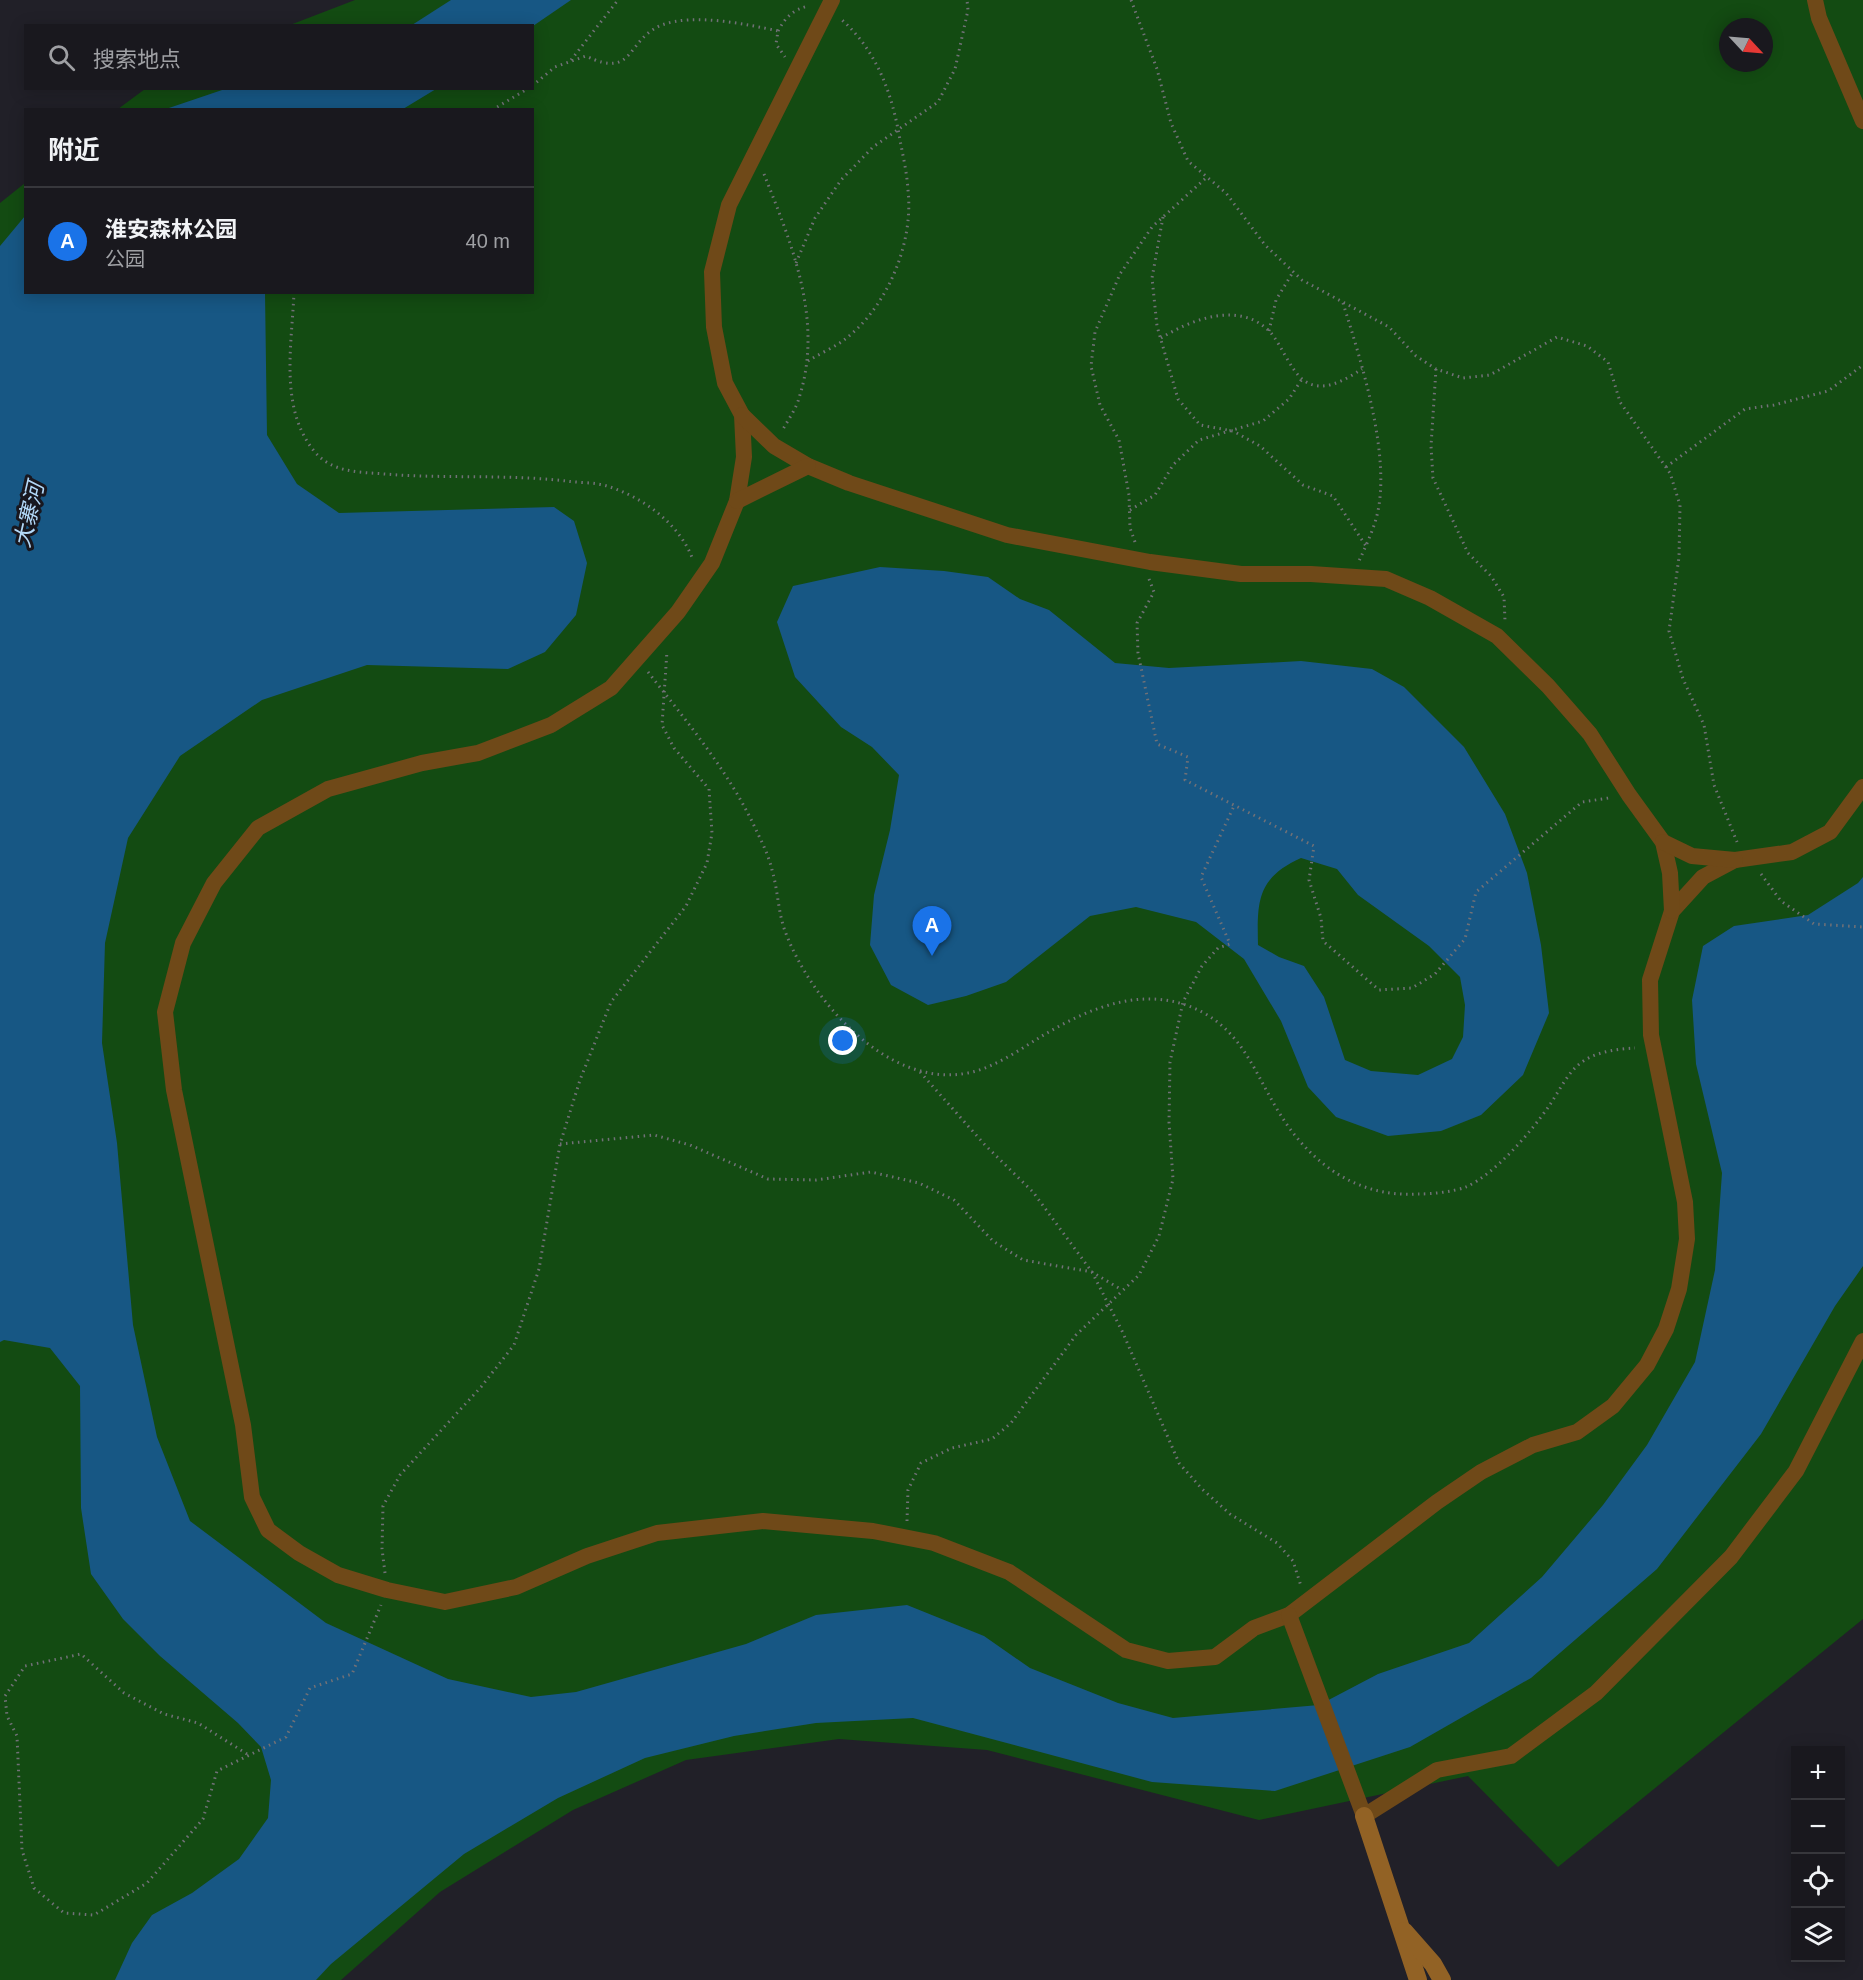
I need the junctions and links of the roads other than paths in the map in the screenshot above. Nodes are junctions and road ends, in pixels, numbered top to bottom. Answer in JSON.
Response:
{"nodes":[{"id":1,"x":1815,"y":0,"type":"edge"},
{"id":2,"x":830,"y":4,"type":"edge"},
{"id":3,"x":1863,"y":121,"type":"edge"},
{"id":4,"x":742,"y":415,"type":"junction"},
{"id":5,"x":808,"y":466,"type":"junction"},
{"id":6,"x":737,"y":501,"type":"junction"},
{"id":7,"x":1863,"y":787,"type":"edge"},
{"id":8,"x":1663,"y":842,"type":"junction"},
{"id":9,"x":1743,"y":859,"type":"junction"},
{"id":10,"x":1672,"y":910,"type":"junction"},
{"id":11,"x":1863,"y":1341,"type":"edge"},
{"id":12,"x":1289,"y":1615,"type":"junction"},
{"id":13,"x":1364,"y":1816,"type":"junction"},
{"id":14,"x":1399,"y":1925,"type":"junction"},
{"id":15,"x":1418,"y":1980,"type":"edge"},
{"id":16,"x":1442,"y":1980,"type":"edge"}],
"edges":[{"from":1,"to":3,"type":"street"},
{"from":2,"to":4,"type":"street"},
{"from":4,"to":5,"type":"street"},
{"from":4,"to":6,"type":"street"},
{"from":5,"to":6,"type":"street"},
{"from":5,"to":8,"type":"street"},
{"from":6,"to":12,"type":"street"},
{"from":7,"to":9,"type":"street"},
{"from":8,"to":9,"type":"street"},
{"from":8,"to":10,"type":"street"},
{"from":9,"to":10,"type":"street"},
{"from":10,"to":12,"type":"street"},
{"from":11,"to":13,"type":"street"},
{"from":12,"to":13,"type":"street"},
{"from":13,"to":14,"type":"street"},
{"from":14,"to":15,"type":"street"},
{"from":14,"to":16,"type":"street"}]}
